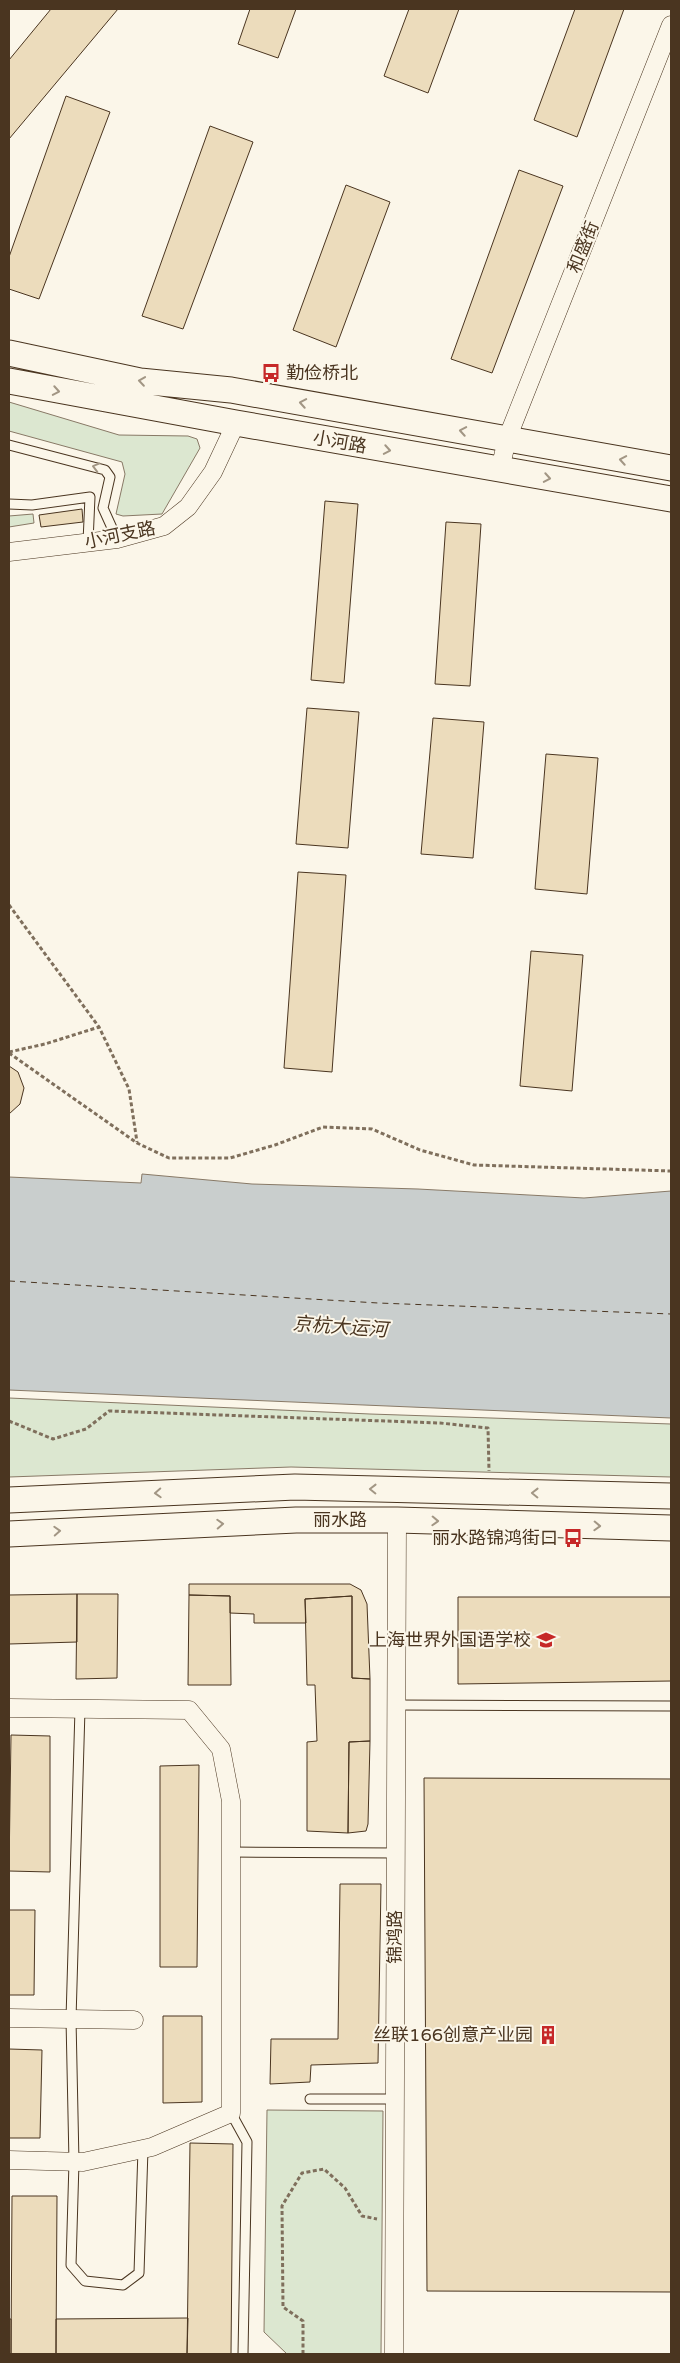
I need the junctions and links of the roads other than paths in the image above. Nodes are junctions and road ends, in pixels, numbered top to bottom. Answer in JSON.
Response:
{"nodes":[{"id":1,"x":671,"y":25,"type":"edge"},
{"id":2,"x":9,"y":353,"type":"edge"},
{"id":3,"x":9,"y":380,"type":"edge"},
{"id":4,"x":236,"y":423,"type":"junction"},
{"id":5,"x":507,"y":439,"type":"junction"},
{"id":6,"x":9,"y":444,"type":"edge"},
{"id":7,"x":671,"y":468,"type":"edge"},
{"id":8,"x":500,"y":470,"type":"junction"},
{"id":9,"x":107,"y":491,"type":"junction"},
{"id":10,"x":90,"y":497,"type":"junction"},
{"id":11,"x":671,"y":499,"type":"edge"},
{"id":12,"x":9,"y":504,"type":"edge"},
{"id":13,"x":116,"y":539,"type":"junction"},
{"id":14,"x":88,"y":542,"type":"junction"},
{"id":15,"x":9,"y":552,"type":"edge"},
{"id":16,"x":671,"y":1496,"type":"edge"},
{"id":17,"x":9,"y":1500,"type":"edge"},
{"id":18,"x":397,"y":1520,"type":"junction"},
{"id":19,"x":671,"y":1528,"type":"edge"},
{"id":20,"x":9,"y":1534,"type":"edge"},
{"id":21,"x":396,"y":1705,"type":"junction"},
{"id":22,"x":671,"y":1706,"type":"edge"},
{"id":23,"x":9,"y":1708,"type":"edge"},
{"id":24,"x":80,"y":1709,"type":"junction"},
{"id":25,"x":232,"y":1852,"type":"junction"},
{"id":26,"x":396,"y":1853,"type":"junction"},
{"id":27,"x":9,"y":2018,"type":"edge"},
{"id":28,"x":71,"y":2019,"type":"junction"},
{"id":29,"x":134,"y":2020,"type":"dead end"},
{"id":30,"x":395,"y":2098,"type":"junction"},
{"id":31,"x":310,"y":2099,"type":"dead end"},
{"id":32,"x":232,"y":2113,"type":"junction"},
{"id":33,"x":143,"y":2149,"type":"junction"},
{"id":34,"x":9,"y":2160,"type":"edge"},
{"id":35,"x":74,"y":2162,"type":"junction"},
{"id":36,"x":243,"y":2354,"type":"edge"},
{"id":37,"x":394,"y":2354,"type":"edge"}],
"edges":[{"from":1,"to":5,"type":"street","name":"和盛街"},
{"from":5,"to":2,"type":"main road","name":"小河路","one_way":true},
{"from":3,"to":4,"type":"main road","name":"小河路","one_way":true},
{"from":4,"to":8,"type":"main road","name":"小河路","one_way":true},
{"from":4,"to":13,"type":"street","name":"小河支路"},
{"from":7,"to":5,"type":"main road","name":"小河路","one_way":true},
{"from":5,"to":8,"type":"street","name":"和盛街"},
{"from":9,"to":6,"type":"lane","one_way":true},
{"from":8,"to":11,"type":"main road","name":"小河路","one_way":true},
{"from":9,"to":10,"type":"lane"},
{"from":9,"to":13,"type":"lane"},
{"from":10,"to":12,"type":"lane"},
{"from":10,"to":14,"type":"lane"},
{"from":13,"to":14,"type":"street","name":"小河支路"},
{"from":14,"to":15,"type":"street","name":"小河支路"},
{"from":16,"to":17,"type":"main road","name":"丽水路","one_way":true},
{"from":18,"to":19,"type":"main road","name":"丽水路","one_way":true},
{"from":20,"to":18,"type":"main road","name":"丽水路","one_way":true},
{"from":18,"to":21,"type":"street","name":"锦鸿路"},
{"from":21,"to":22,"type":"lane"},
{"from":21,"to":26,"type":"street","name":"锦鸿路"},
{"from":23,"to":24,"type":"street"},
{"from":24,"to":25,"type":"street"},
{"from":24,"to":28,"type":"lane"},
{"from":25,"to":26,"type":"lane"},
{"from":25,"to":32,"type":"street"},
{"from":26,"to":30,"type":"street","name":"锦鸿路"},
{"from":27,"to":28,"type":"street"},
{"from":28,"to":29,"type":"street"},
{"from":28,"to":35,"type":"lane"},
{"from":30,"to":31,"type":"lane"},
{"from":30,"to":37,"type":"street","name":"锦鸿路"},
{"from":32,"to":33,"type":"street"},
{"from":32,"to":36,"type":"lane"},
{"from":33,"to":35,"type":"street"},
{"from":33,"to":35,"type":"lane"},
{"from":34,"to":35,"type":"street"}]}
